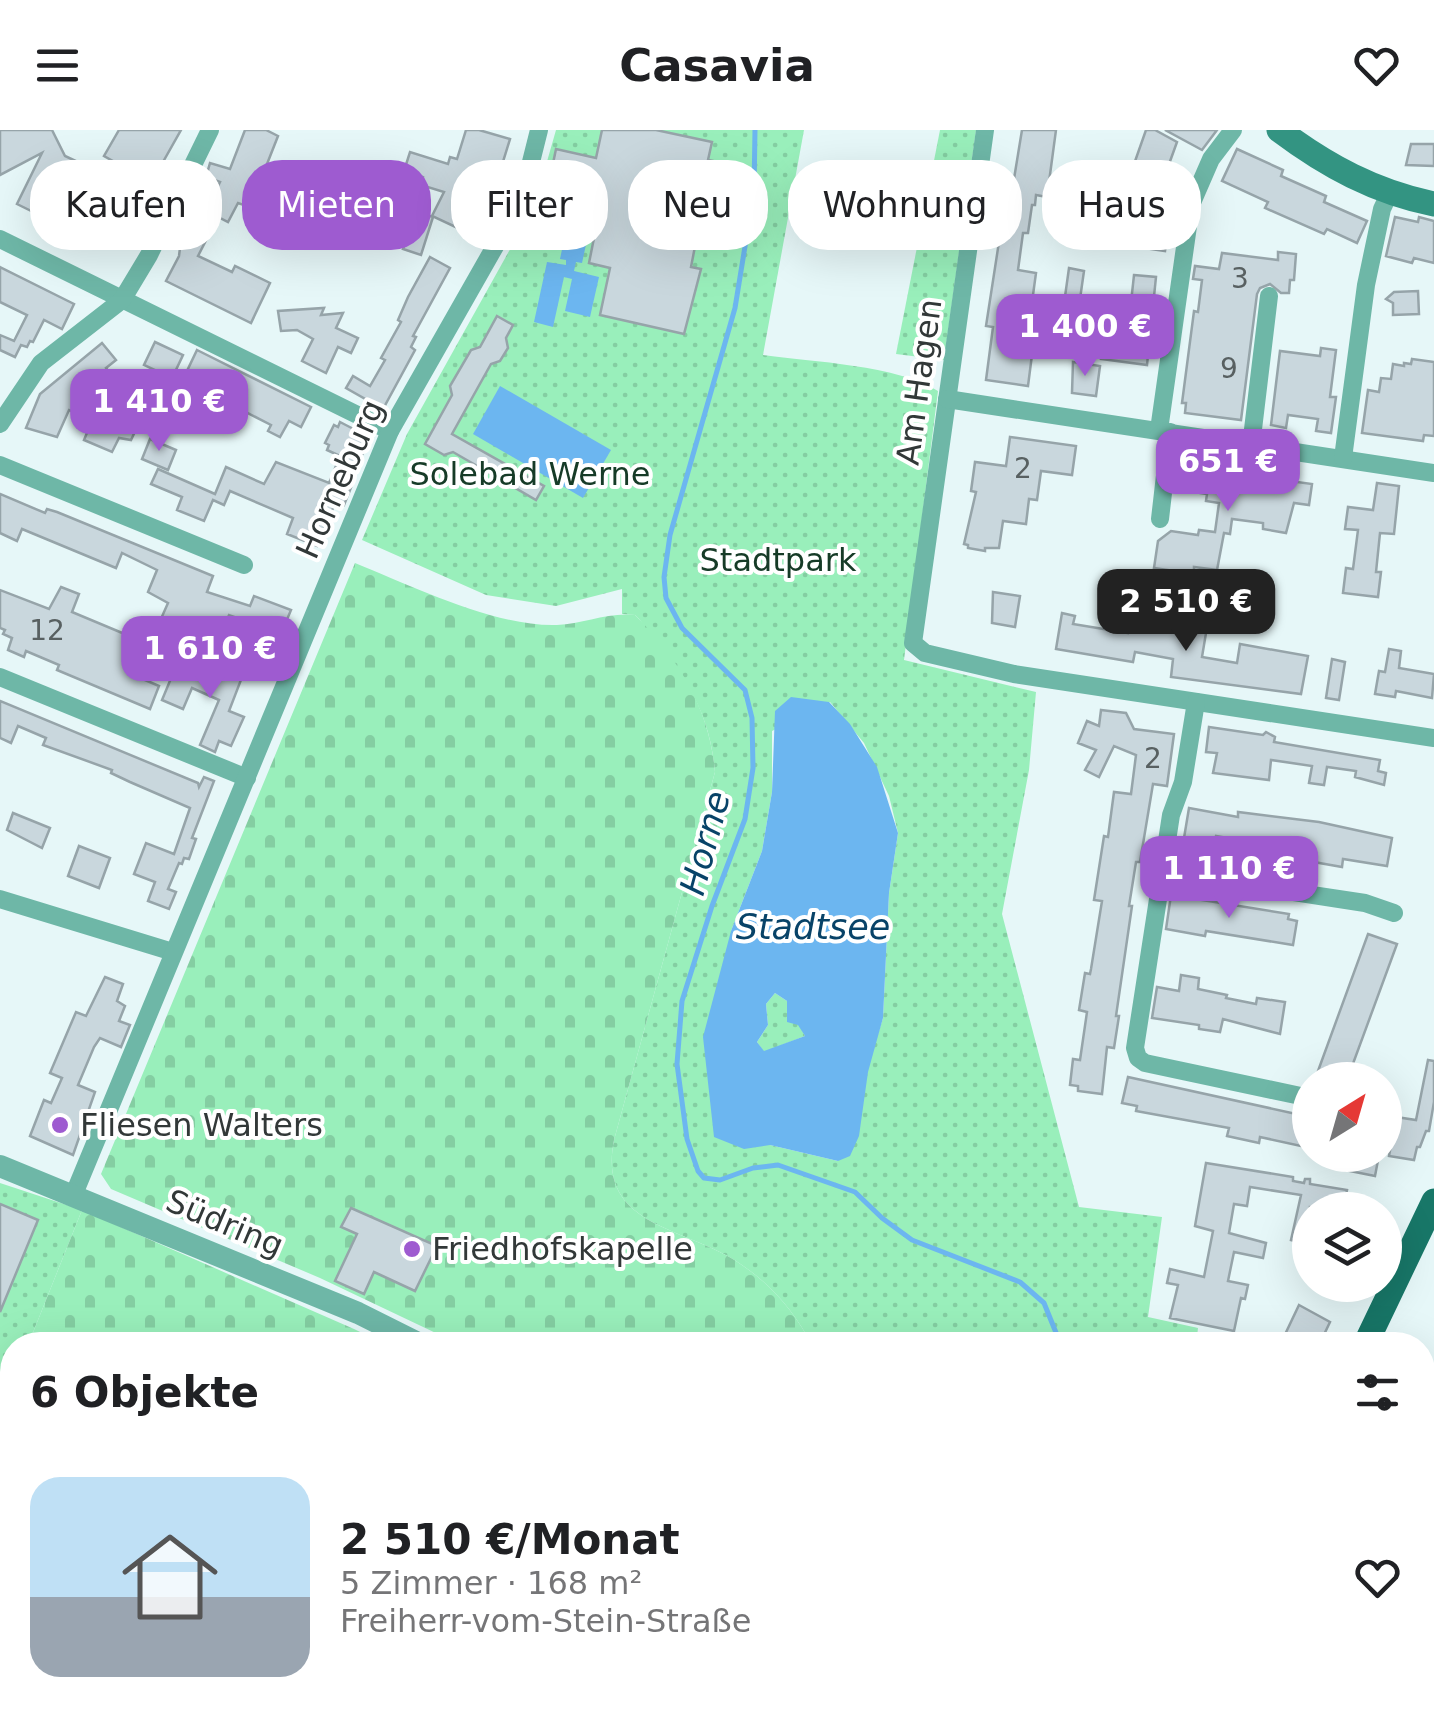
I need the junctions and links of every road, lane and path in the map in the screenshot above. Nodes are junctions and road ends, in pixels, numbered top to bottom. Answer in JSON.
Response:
{"nodes":[{"id":1,"x":210,"y":130,"type":"edge"},
{"id":2,"x":539,"y":130,"type":"edge"},
{"id":3,"x":985,"y":130,"type":"edge"},
{"id":4,"x":1234,"y":130,"type":"edge"},
{"id":5,"x":1280,"y":130,"type":"edge"},
{"id":6,"x":1390,"y":192,"type":"junction"},
{"id":7,"x":1434,"y":204,"type":"edge"},
{"id":8,"x":0,"y":240,"type":"edge"},
{"id":9,"x":1270,"y":296,"type":"dead end"},
{"id":10,"x":122,"y":300,"type":"junction"},
{"id":11,"x":946,"y":398,"type":"junction"},
{"id":12,"x":0,"y":424,"type":"edge"},
{"id":13,"x":390,"y":431,"type":"junction"},
{"id":14,"x":1164,"y":431,"type":"junction"},
{"id":15,"x":1251,"y":446,"type":"junction"},
{"id":16,"x":1342,"y":458,"type":"junction"},
{"id":17,"x":0,"y":465,"type":"edge"},
{"id":18,"x":1434,"y":472,"type":"edge"},
{"id":19,"x":1160,"y":519,"type":"dead end"},
{"id":20,"x":244,"y":566,"type":"dead end"},
{"id":21,"x":0,"y":677,"type":"edge"},
{"id":22,"x":1196,"y":702,"type":"junction"},
{"id":23,"x":1434,"y":738,"type":"edge"},
{"id":24,"x":247,"y":778,"type":"junction"},
{"id":25,"x":1162,"y":872,"type":"junction"},
{"id":26,"x":0,"y":898,"type":"edge"},
{"id":27,"x":1394,"y":913,"type":"dead end"},
{"id":28,"x":173,"y":952,"type":"junction"},
{"id":29,"x":1292,"y":1094,"type":"edge"},
{"id":30,"x":0,"y":1166,"type":"edge"},
{"id":31,"x":74,"y":1194,"type":"junction"},
{"id":32,"x":1434,"y":1201,"type":"edge"},
{"id":33,"x":1425,"y":1242,"type":"edge"},
{"id":34,"x":395,"y":1332,"type":"edge"},
{"id":35,"x":1373,"y":1332,"type":"edge"}],
"edges":[{"from":1,"to":10,"type":"street"},
{"from":2,"to":13,"type":"street","name":"Horneburg"},
{"from":3,"to":11,"type":"street","name":"Am Hagen"},
{"from":4,"to":14,"type":"street"},
{"from":5,"to":6,"type":"main road"},
{"from":6,"to":7,"type":"main road"},
{"from":6,"to":16,"type":"street"},
{"from":8,"to":10,"type":"street"},
{"from":9,"to":15,"type":"street"},
{"from":10,"to":12,"type":"street"},
{"from":10,"to":13,"type":"street"},
{"from":11,"to":14,"type":"street"},
{"from":11,"to":22,"type":"street","name":"Am Hagen"},
{"from":13,"to":24,"type":"street","name":"Horneburg"},
{"from":14,"to":15,"type":"street"},
{"from":14,"to":19,"type":"street"},
{"from":15,"to":16,"type":"street"},
{"from":16,"to":18,"type":"street"},
{"from":17,"to":20,"type":"street"},
{"from":21,"to":24,"type":"street"},
{"from":22,"to":23,"type":"street"},
{"from":22,"to":25,"type":"street"},
{"from":24,"to":28,"type":"street","name":"Horneburg"},
{"from":25,"to":27,"type":"street"},
{"from":25,"to":29,"type":"street"},
{"from":26,"to":28,"type":"street"},
{"from":28,"to":31,"type":"street","name":"Horneburg"},
{"from":30,"to":31,"type":"street","name":"Südring"},
{"from":31,"to":34,"type":"street","name":"Südring"},
{"from":32,"to":33,"type":"main road"},
{"from":33,"to":35,"type":"main road"}]}
